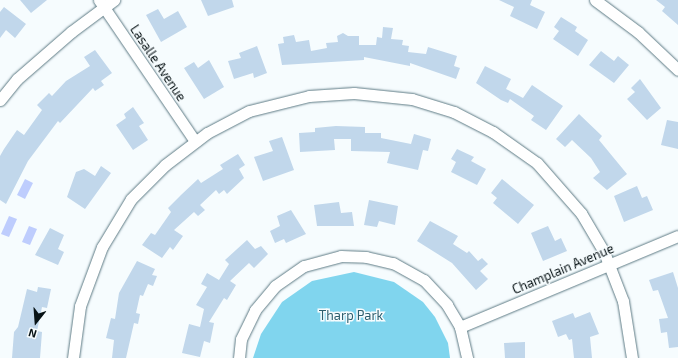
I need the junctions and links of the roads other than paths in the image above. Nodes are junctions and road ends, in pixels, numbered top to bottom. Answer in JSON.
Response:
{"nodes":[{"id":1,"x":114,"y":0,"type":"edge"},
{"id":2,"x":595,"y":0,"type":"edge"},
{"id":3,"x":101,"y":4,"type":"edge"},
{"id":4,"x":678,"y":70,"type":"edge"},
{"id":5,"x":0,"y":100,"type":"edge"},
{"id":6,"x":195,"y":141,"type":"junction"},
{"id":7,"x":678,"y":236,"type":"edge"},
{"id":8,"x":610,"y":264,"type":"junction"},
{"id":9,"x":460,"y":326,"type":"junction"},
{"id":10,"x":73,"y":358,"type":"edge"},
{"id":11,"x":239,"y":358,"type":"edge"},
{"id":12,"x":467,"y":358,"type":"edge"},
{"id":13,"x":632,"y":358,"type":"edge"}],
"edges":[{"from":1,"to":3,"type":"street"},
{"from":2,"to":4,"type":"street"},
{"from":3,"to":5,"type":"street"},
{"from":3,"to":6,"type":"street","name":"Lasalle Avenue"},
{"from":6,"to":8,"type":"street"},
{"from":6,"to":10,"type":"street"},
{"from":7,"to":8,"type":"street","name":"Champlain Avenue"},
{"from":8,"to":9,"type":"street","name":"Champlain Avenue"},
{"from":8,"to":13,"type":"street"},
{"from":9,"to":11,"type":"street"},
{"from":9,"to":12,"type":"street"}]}
